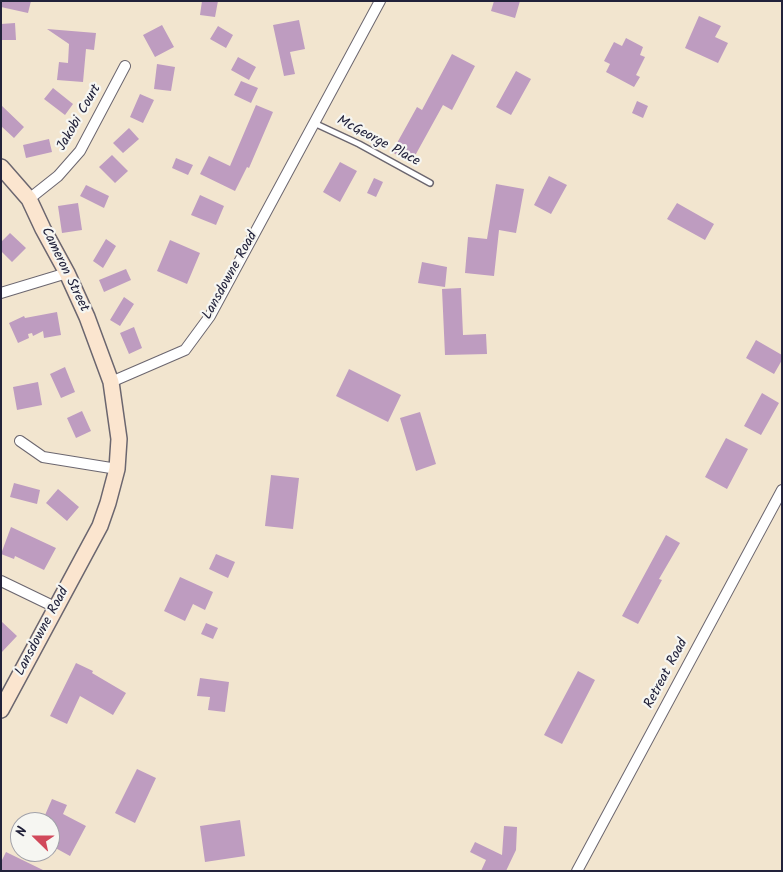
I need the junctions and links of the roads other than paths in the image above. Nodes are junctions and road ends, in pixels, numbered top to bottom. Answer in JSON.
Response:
{"nodes":[{"id":1,"x":380,"y":1,"type":"edge"},
{"id":2,"x":125,"y":66,"type":"dead end"},
{"id":3,"x":314,"y":123,"type":"junction"},
{"id":4,"x":1,"y":167,"type":"edge"},
{"id":5,"x":430,"y":183,"type":"dead end"},
{"id":6,"x":29,"y":199,"type":"junction"},
{"id":7,"x":67,"y":273,"type":"junction"},
{"id":8,"x":1,"y":293,"type":"edge"},
{"id":9,"x":111,"y":382,"type":"junction"},
{"id":10,"x":20,"y":441,"type":"dead end"},
{"id":11,"x":117,"y":469,"type":"junction"},
{"id":12,"x":782,"y":490,"type":"edge"},
{"id":13,"x":1,"y":581,"type":"edge"},
{"id":14,"x":57,"y":608,"type":"junction"},
{"id":15,"x":1,"y":710,"type":"edge"},
{"id":16,"x":577,"y":871,"type":"edge"}],
"edges":[{"from":1,"to":3,"type":"street","name":"Lansdowne Road"},
{"from":2,"to":6,"type":"street","name":"Jakobi Court"},
{"from":3,"to":5,"type":"lane","name":"McGeorge Place"},
{"from":3,"to":9,"type":"street","name":"Lansdowne Road"},
{"from":4,"to":6,"type":"street","name":"Cameron Street"},
{"from":6,"to":7,"type":"street","name":"Cameron Street"},
{"from":7,"to":8,"type":"street"},
{"from":7,"to":9,"type":"street","name":"Cameron Street"},
{"from":9,"to":11,"type":"street","name":"Lansdowne Road"},
{"from":10,"to":11,"type":"street"},
{"from":11,"to":14,"type":"street","name":"Lansdowne Road"},
{"from":12,"to":16,"type":"street","name":"Retreat Road"},
{"from":13,"to":14,"type":"street"},
{"from":14,"to":15,"type":"street","name":"Lansdowne Road"}]}
